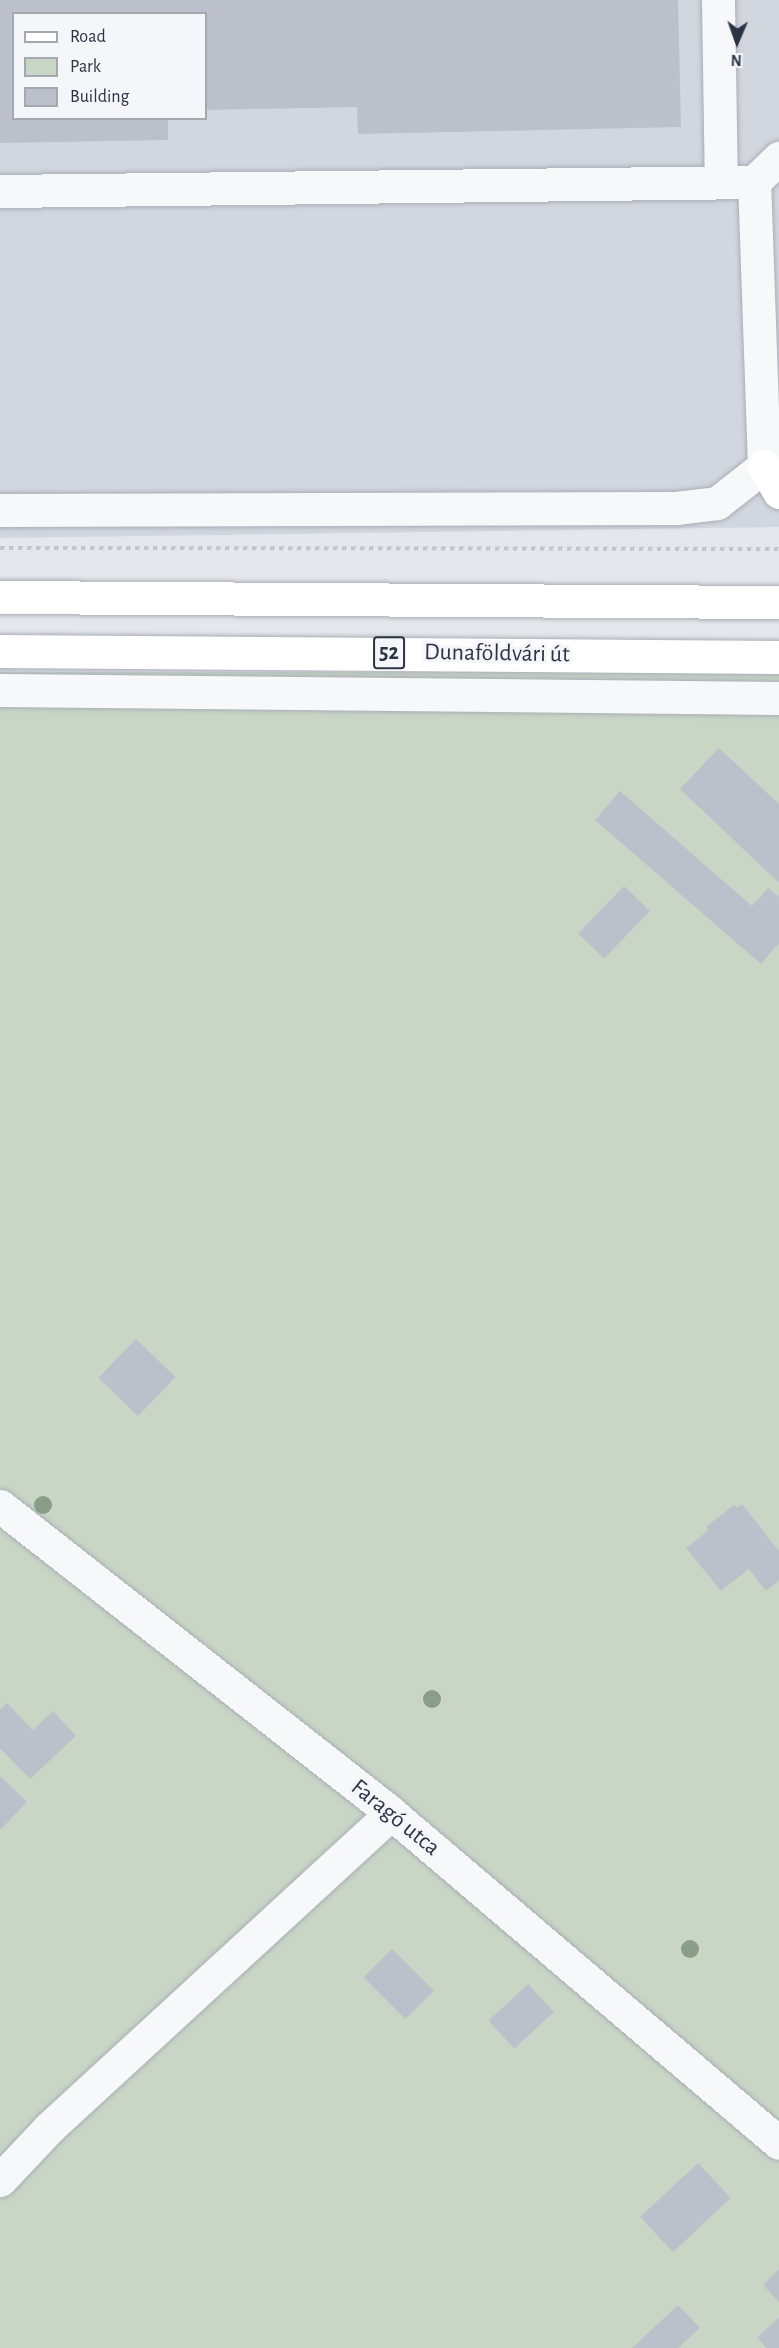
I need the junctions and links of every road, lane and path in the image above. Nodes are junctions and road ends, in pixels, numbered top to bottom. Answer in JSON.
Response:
{"nodes":[{"id":1,"x":718,"y":0,"type":"edge"},
{"id":2,"x":779,"y":158,"type":"edge"},
{"id":3,"x":721,"y":182,"type":"junction"},
{"id":4,"x":754,"y":182,"type":"junction"},
{"id":5,"x":0,"y":191,"type":"edge"},
{"id":6,"x":772,"y":479,"type":"edge"},
{"id":7,"x":0,"y":510,"type":"edge"},
{"id":8,"x":0,"y":548,"type":"edge"},
{"id":9,"x":779,"y":549,"type":"edge"},
{"id":10,"x":0,"y":597,"type":"edge"},
{"id":11,"x":779,"y":602,"type":"edge"},
{"id":12,"x":0,"y":651,"type":"edge"},
{"id":13,"x":779,"y":657,"type":"edge"},
{"id":14,"x":0,"y":690,"type":"edge"},
{"id":15,"x":779,"y":698,"type":"edge"},
{"id":16,"x":0,"y":1506,"type":"edge"},
{"id":17,"x":391,"y":1813,"type":"junction"},
{"id":18,"x":779,"y":2143,"type":"edge"},
{"id":19,"x":0,"y":2180,"type":"edge"}],
"edges":[{"from":1,"to":3,"type":"street"},
{"from":2,"to":4,"type":"street"},
{"from":3,"to":4,"type":"street"},
{"from":3,"to":5,"type":"street"},
{"from":4,"to":6,"type":"street"},
{"from":6,"to":7,"type":"street"},
{"from":8,"to":9,"type":"path"},
{"from":10,"to":11,"type":"main road","number":"52"},
{"from":12,"to":13,"type":"main road","name":"Dunaföldvári út","number":"52"},
{"from":14,"to":15,"type":"street"},
{"from":16,"to":17,"type":"street","name":"Faragó utca"},
{"from":17,"to":18,"type":"street","name":"Faragó utca"},
{"from":17,"to":19,"type":"street"}]}
